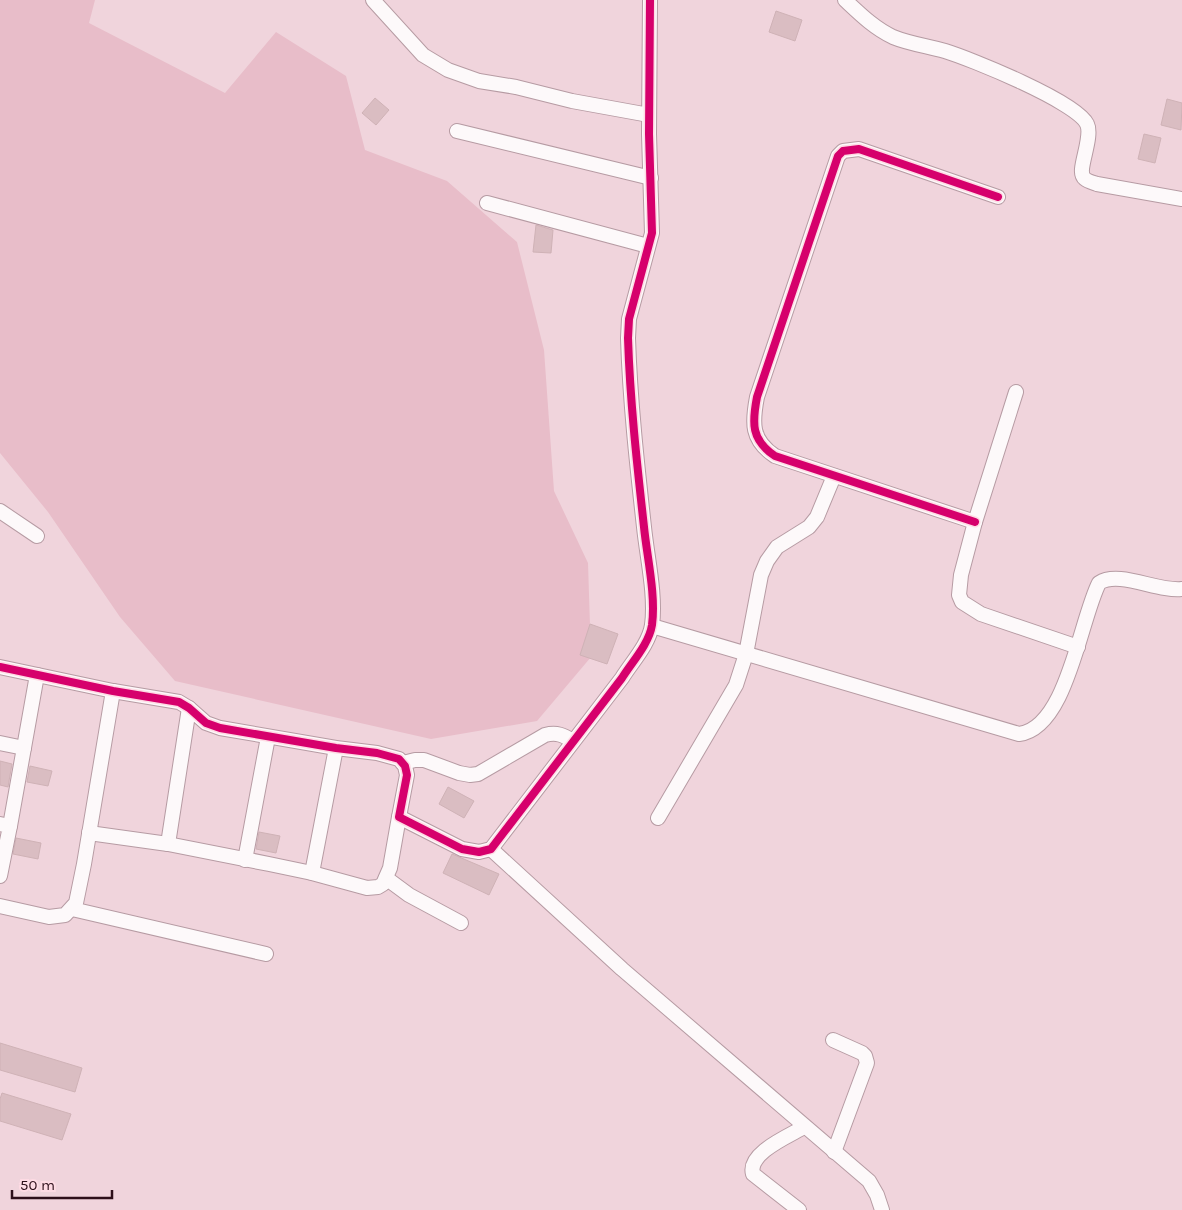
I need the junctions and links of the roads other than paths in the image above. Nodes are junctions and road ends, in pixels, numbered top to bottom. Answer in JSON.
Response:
{"nodes":[{"id":1,"x":373,"y":0,"type":"edge"},
{"id":2,"x":650,"y":0,"type":"edge"},
{"id":3,"x":844,"y":0,"type":"edge"},
{"id":4,"x":649,"y":115,"type":"junction"},
{"id":5,"x":457,"y":131,"type":"dead end"},
{"id":6,"x":651,"y":178,"type":"junction"},
{"id":7,"x":998,"y":197,"type":"dead end"},
{"id":8,"x":1182,"y":199,"type":"edge"},
{"id":9,"x":487,"y":203,"type":"dead end"},
{"id":10,"x":648,"y":246,"type":"junction"},
{"id":11,"x":1016,"y":392,"type":"dead end"},
{"id":12,"x":834,"y":476,"type":"junction"},
{"id":13,"x":0,"y":511,"type":"edge"},
{"id":14,"x":975,"y":522,"type":"junction"},
{"id":15,"x":37,"y":536,"type":"dead end"},
{"id":16,"x":1182,"y":589,"type":"edge"},
{"id":17,"x":652,"y":626,"type":"junction"},
{"id":18,"x":1078,"y":647,"type":"junction"},
{"id":19,"x":746,"y":654,"type":"junction"},
{"id":20,"x":0,"y":666,"type":"edge"},
{"id":21,"x":37,"y":675,"type":"junction"},
{"id":22,"x":113,"y":691,"type":"junction"},
{"id":23,"x":189,"y":708,"type":"junction"},
{"id":24,"x":268,"y":737,"type":"junction"},
{"id":25,"x":573,"y":741,"type":"junction"},
{"id":26,"x":0,"y":743,"type":"edge"},
{"id":27,"x":24,"y":748,"type":"junction"},
{"id":28,"x":336,"y":748,"type":"junction"},
{"id":29,"x":403,"y":763,"type":"junction"},
{"id":30,"x":399,"y":817,"type":"junction"},
{"id":31,"x":658,"y":818,"type":"dead end"},
{"id":32,"x":5,"y":825,"type":"edge"},
{"id":33,"x":88,"y":833,"type":"junction"},
{"id":34,"x":168,"y":844,"type":"junction"},
{"id":35,"x":491,"y":849,"type":"junction"},
{"id":36,"x":245,"y":860,"type":"junction"},
{"id":37,"x":312,"y":872,"type":"junction"},
{"id":38,"x":0,"y":876,"type":"edge"},
{"id":39,"x":386,"y":878,"type":"junction"},
{"id":40,"x":0,"y":906,"type":"edge"},
{"id":41,"x":72,"y":909,"type":"junction"},
{"id":42,"x":461,"y":923,"type":"dead end"},
{"id":43,"x":266,"y":954,"type":"dead end"},
{"id":44,"x":833,"y":1040,"type":"dead end"},
{"id":45,"x":804,"y":1127,"type":"junction"},
{"id":46,"x":834,"y":1152,"type":"junction"},
{"id":47,"x":799,"y":1210,"type":"edge"},
{"id":48,"x":882,"y":1210,"type":"edge"}],
"edges":[{"from":1,"to":4,"type":"street"},
{"from":2,"to":4,"type":"street"},
{"from":3,"to":8,"type":"street"},
{"from":4,"to":6,"type":"street"},
{"from":5,"to":6,"type":"street"},
{"from":6,"to":10,"type":"street"},
{"from":7,"to":12,"type":"street"},
{"from":9,"to":10,"type":"street"},
{"from":10,"to":17,"type":"street"},
{"from":11,"to":14,"type":"street"},
{"from":12,"to":14,"type":"street"},
{"from":12,"to":19,"type":"street"},
{"from":13,"to":15,"type":"street"},
{"from":14,"to":18,"type":"street"},
{"from":16,"to":18,"type":"street"},
{"from":17,"to":19,"type":"street"},
{"from":17,"to":25,"type":"street"},
{"from":18,"to":19,"type":"street"},
{"from":19,"to":31,"type":"street"},
{"from":20,"to":21,"type":"street"},
{"from":21,"to":22,"type":"street"},
{"from":21,"to":27,"type":"street"},
{"from":22,"to":23,"type":"street"},
{"from":22,"to":33,"type":"street"},
{"from":23,"to":24,"type":"street"},
{"from":23,"to":34,"type":"street"},
{"from":24,"to":28,"type":"street"},
{"from":24,"to":36,"type":"street"},
{"from":25,"to":29,"type":"street"},
{"from":25,"to":35,"type":"street"},
{"from":26,"to":27,"type":"street"},
{"from":27,"to":32,"type":"street"},
{"from":28,"to":29,"type":"street"},
{"from":28,"to":37,"type":"street"},
{"from":29,"to":30,"type":"street"},
{"from":30,"to":35,"type":"street"},
{"from":30,"to":39,"type":"street"},
{"from":32,"to":38,"type":"street"},
{"from":33,"to":34,"type":"street"},
{"from":33,"to":41,"type":"street"},
{"from":34,"to":36,"type":"street"},
{"from":35,"to":45,"type":"street"},
{"from":36,"to":37,"type":"street"},
{"from":37,"to":39,"type":"street"},
{"from":39,"to":42,"type":"street"},
{"from":40,"to":41,"type":"street"},
{"from":41,"to":43,"type":"street"},
{"from":44,"to":46,"type":"street"},
{"from":45,"to":46,"type":"street"},
{"from":45,"to":47,"type":"street"},
{"from":46,"to":48,"type":"street"}]}
